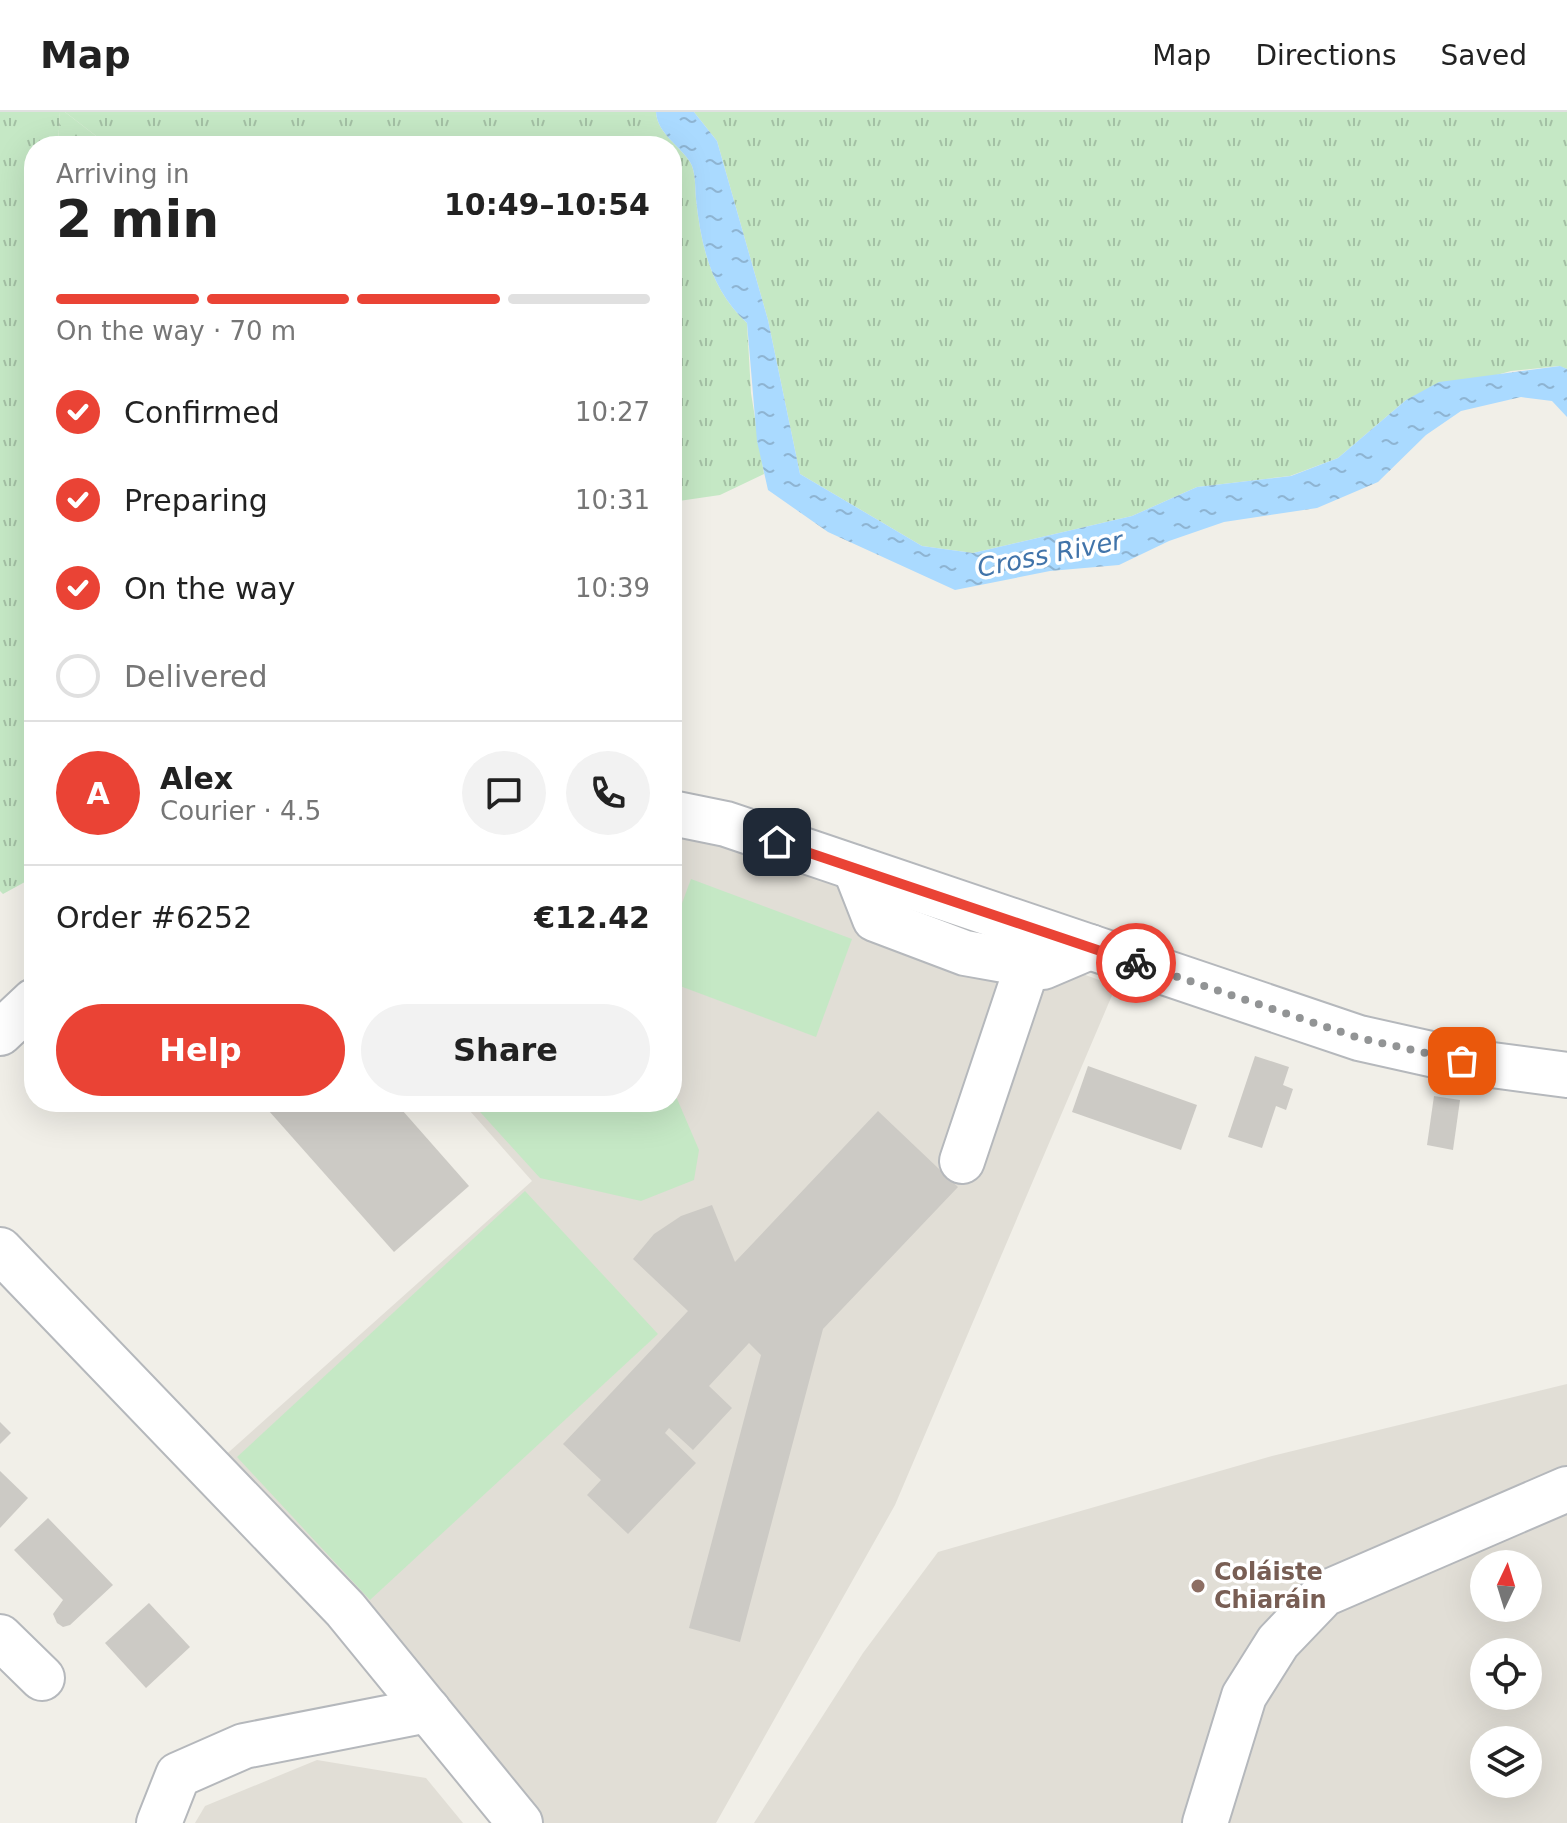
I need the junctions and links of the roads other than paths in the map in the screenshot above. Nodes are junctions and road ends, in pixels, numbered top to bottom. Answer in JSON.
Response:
{"nodes":[{"id":1,"x":682,"y":815,"type":"edge"},
{"id":2,"x":855,"y":868,"type":"junction"},
{"id":3,"x":1090,"y":947,"type":"junction"},
{"id":4,"x":1028,"y":964,"type":"junction"},
{"id":5,"x":24,"y":1010,"type":"edge"},
{"id":6,"x":0,"y":1033,"type":"edge"},
{"id":7,"x":1567,"y":1075,"type":"edge"},
{"id":8,"x":962,"y":1161,"type":"dead end"},
{"id":9,"x":0,"y":1250,"type":"edge"},
{"id":10,"x":1567,"y":1489,"type":"edge"},
{"id":11,"x":0,"y":1637,"type":"edge"},
{"id":12,"x":42,"y":1678,"type":"dead end"},
{"id":13,"x":428,"y":1710,"type":"junction"},
{"id":14,"x":159,"y":1823,"type":"edge"},
{"id":15,"x":520,"y":1823,"type":"edge"},
{"id":16,"x":1205,"y":1823,"type":"edge"}],
"edges":[{"from":1,"to":2,"type":"street"},
{"from":2,"to":3,"type":"street"},
{"from":2,"to":4,"type":"street"},
{"from":3,"to":4,"type":"street"},
{"from":3,"to":7,"type":"street"},
{"from":4,"to":8,"type":"street"},
{"from":5,"to":6,"type":"street"},
{"from":9,"to":13,"type":"street"},
{"from":10,"to":16,"type":"street"},
{"from":11,"to":12,"type":"street"},
{"from":13,"to":14,"type":"street"},
{"from":13,"to":15,"type":"street"}]}
